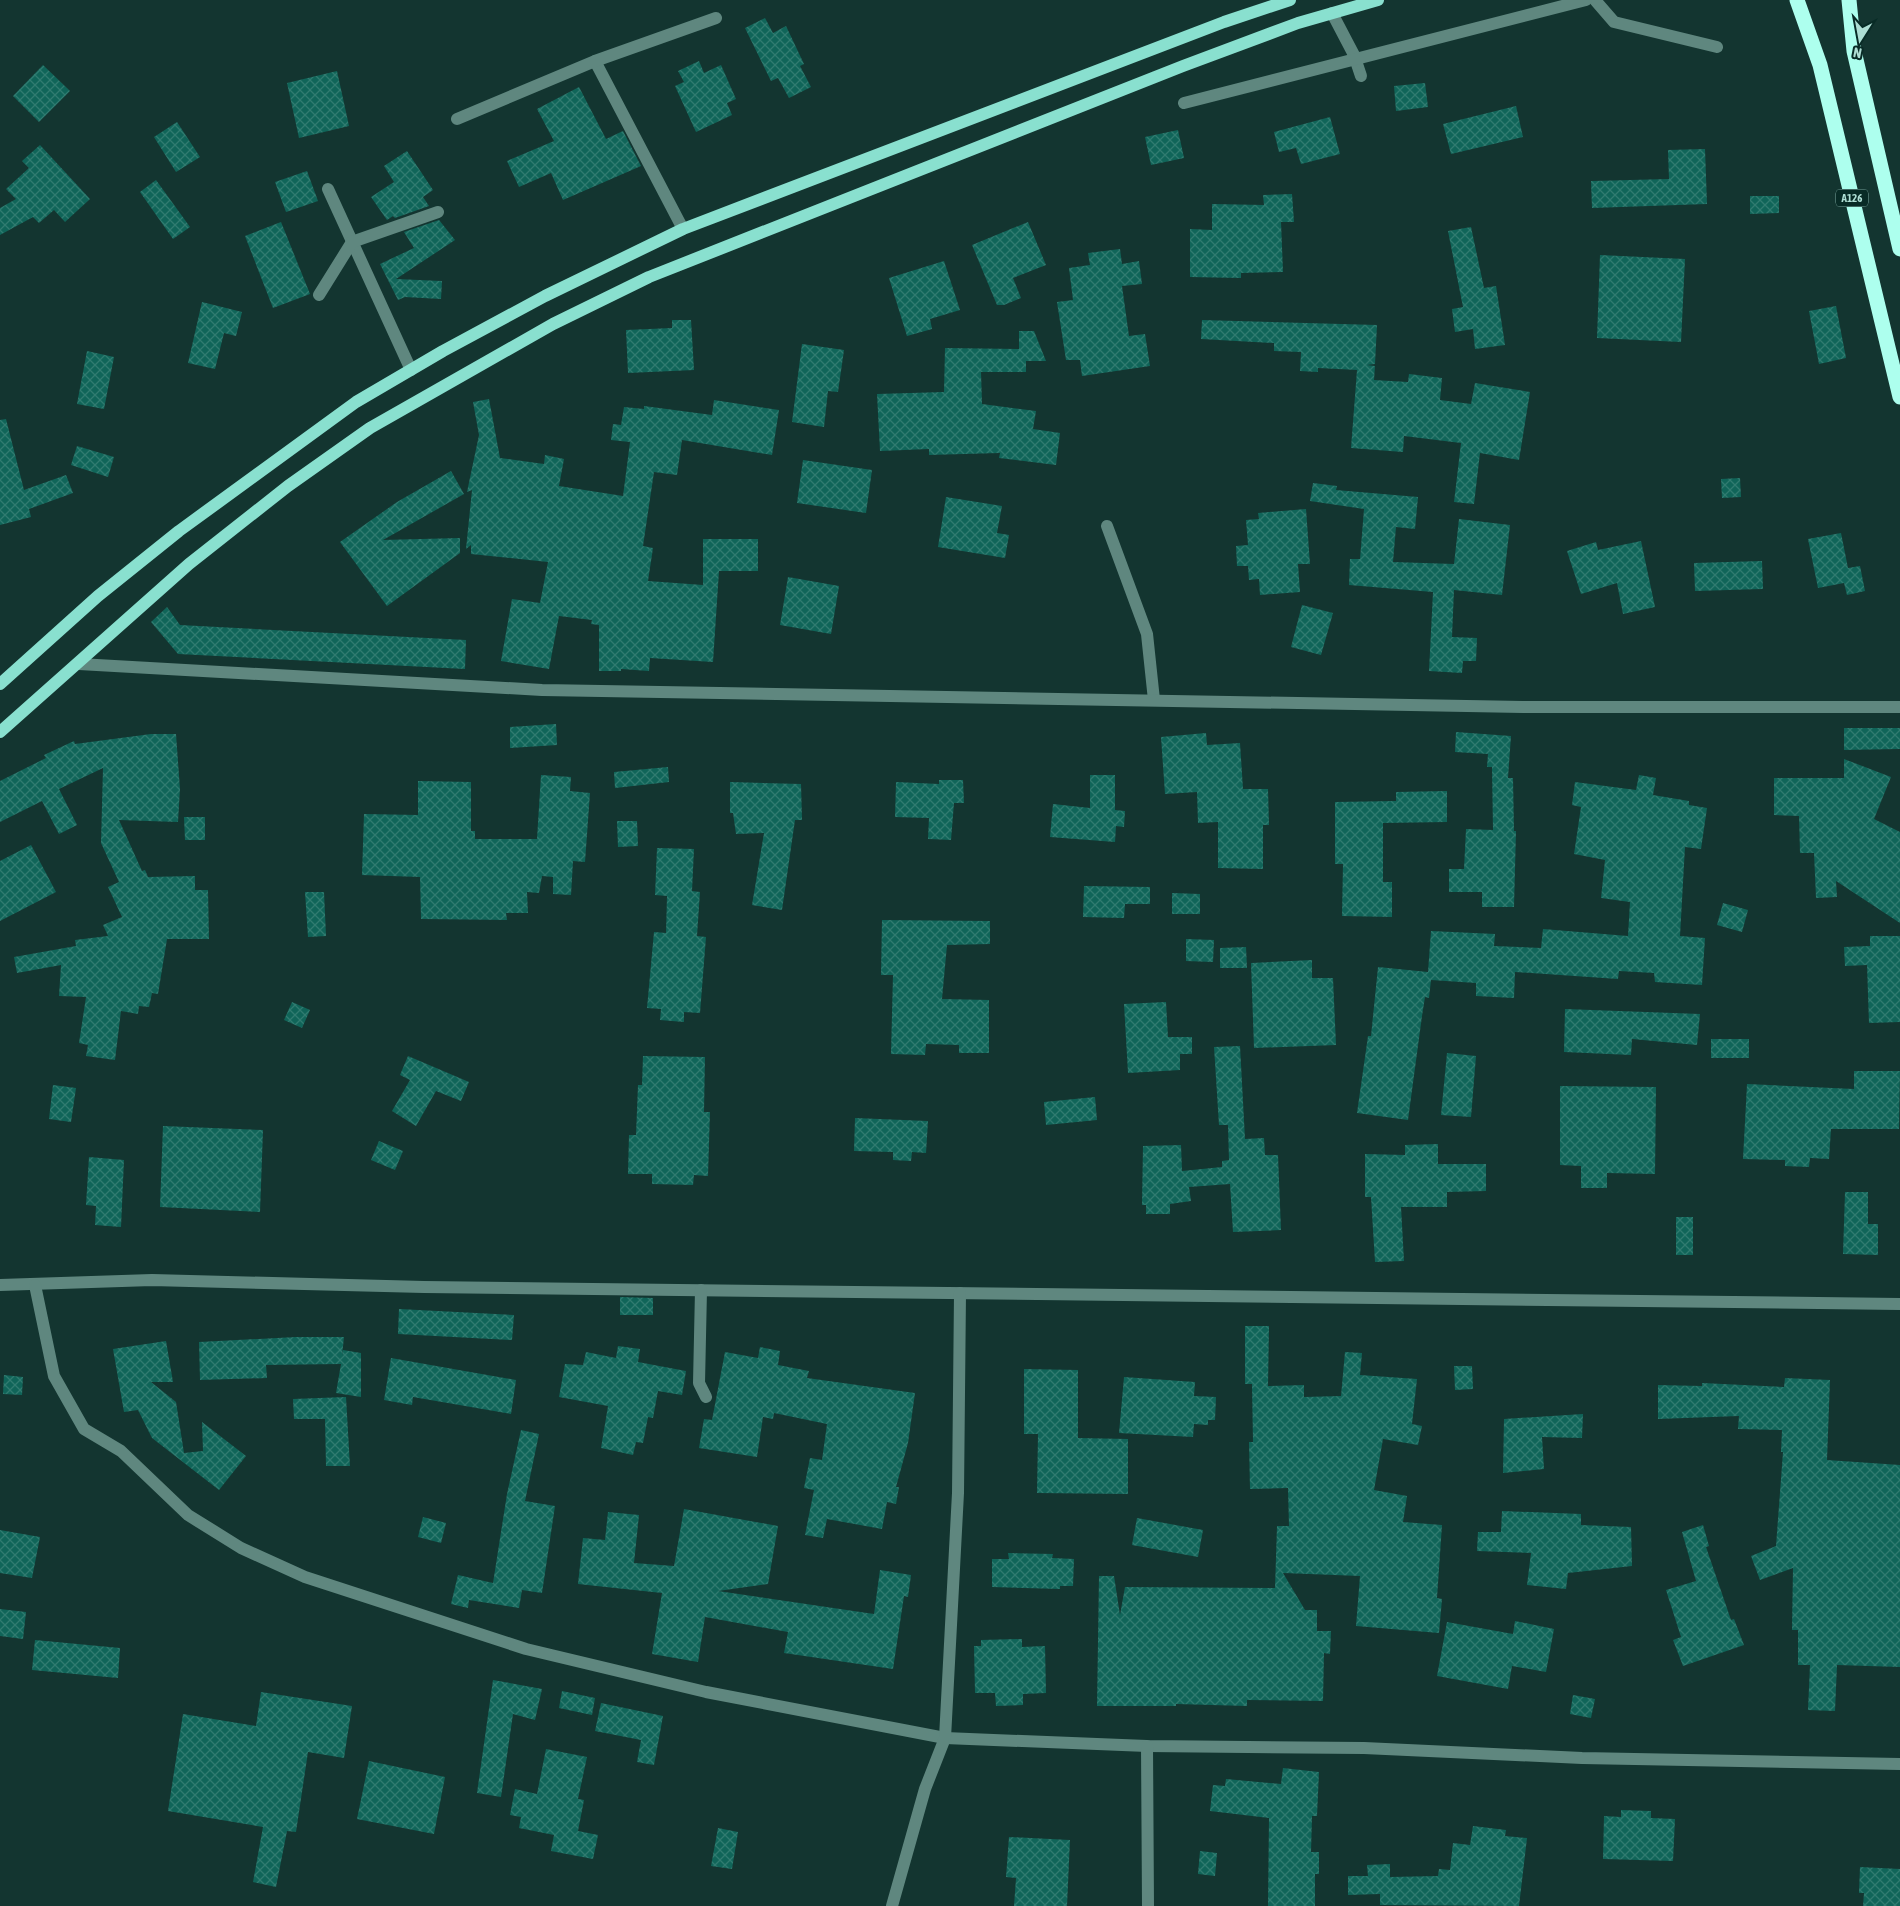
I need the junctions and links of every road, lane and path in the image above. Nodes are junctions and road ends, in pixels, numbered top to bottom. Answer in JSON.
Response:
{"nodes":[{"id":1,"x":1290,"y":0,"type":"edge"},
{"id":2,"x":1378,"y":0,"type":"edge"},
{"id":3,"x":1586,"y":0,"type":"edge"},
{"id":4,"x":1595,"y":0,"type":"edge"},
{"id":5,"x":1797,"y":0,"type":"edge"},
{"id":6,"x":1849,"y":0,"type":"edge"},
{"id":7,"x":1332,"y":13,"type":"junction"},
{"id":8,"x":716,"y":18,"type":"dead end"},
{"id":9,"x":1717,"y":47,"type":"dead end"},
{"id":10,"x":1355,"y":59,"type":"junction"},
{"id":11,"x":595,"y":61,"type":"junction"},
{"id":12,"x":1361,"y":76,"type":"dead end"},
{"id":13,"x":1184,"y":103,"type":"dead end"},
{"id":14,"x":457,"y":119,"type":"dead end"},
{"id":15,"x":328,"y":189,"type":"dead end"},
{"id":16,"x":438,"y":212,"type":"dead end"},
{"id":17,"x":683,"y":230,"type":"junction"},
{"id":18,"x":352,"y":242,"type":"junction"},
{"id":19,"x":1900,"y":249,"type":"edge"},
{"id":20,"x":319,"y":295,"type":"dead end"},
{"id":21,"x":411,"y":370,"type":"junction"},
{"id":22,"x":1900,"y":397,"type":"edge"},
{"id":23,"x":1107,"y":526,"type":"dead end"},
{"id":24,"x":79,"y":664,"type":"junction"},
{"id":25,"x":0,"y":684,"type":"edge"},
{"id":26,"x":1154,"y":700,"type":"junction"},
{"id":27,"x":1900,"y":707,"type":"edge"},
{"id":28,"x":0,"y":732,"type":"edge"},
{"id":29,"x":0,"y":1285,"type":"edge"},
{"id":30,"x":34,"y":1285,"type":"junction"},
{"id":31,"x":701,"y":1290,"type":"junction"},
{"id":32,"x":960,"y":1293,"type":"junction"},
{"id":33,"x":1900,"y":1304,"type":"edge"},
{"id":34,"x":706,"y":1397,"type":"dead end"},
{"id":35,"x":945,"y":1738,"type":"junction"},
{"id":36,"x":1147,"y":1746,"type":"junction"},
{"id":37,"x":1900,"y":1764,"type":"edge"},
{"id":38,"x":892,"y":1906,"type":"edge"},
{"id":39,"x":1148,"y":1906,"type":"edge"}],
"edges":[{"from":1,"to":17,"type":"main road"},
{"from":2,"to":7,"type":"main road"},
{"from":3,"to":10,"type":"street"},
{"from":4,"to":9,"type":"street"},
{"from":5,"to":22,"type":"highway","number":"A126"},
{"from":6,"to":19,"type":"highway","number":"A126"},
{"from":7,"to":10,"type":"street"},
{"from":7,"to":24,"type":"main road"},
{"from":8,"to":11,"type":"street"},
{"from":10,"to":12,"type":"street"},
{"from":10,"to":13,"type":"street"},
{"from":11,"to":14,"type":"street"},
{"from":11,"to":17,"type":"street"},
{"from":15,"to":18,"type":"street"},
{"from":16,"to":18,"type":"street"},
{"from":17,"to":21,"type":"main road"},
{"from":18,"to":20,"type":"street"},
{"from":18,"to":21,"type":"street"},
{"from":21,"to":25,"type":"main road"},
{"from":23,"to":26,"type":"street"},
{"from":24,"to":26,"type":"street"},
{"from":24,"to":28,"type":"main road"},
{"from":26,"to":27,"type":"street"},
{"from":29,"to":30,"type":"street"},
{"from":30,"to":31,"type":"street"},
{"from":30,"to":35,"type":"street"},
{"from":31,"to":32,"type":"street"},
{"from":31,"to":34,"type":"street"},
{"from":32,"to":33,"type":"street"},
{"from":32,"to":35,"type":"street"},
{"from":35,"to":36,"type":"street"},
{"from":35,"to":38,"type":"street"},
{"from":36,"to":37,"type":"street"},
{"from":36,"to":39,"type":"street"}]}
